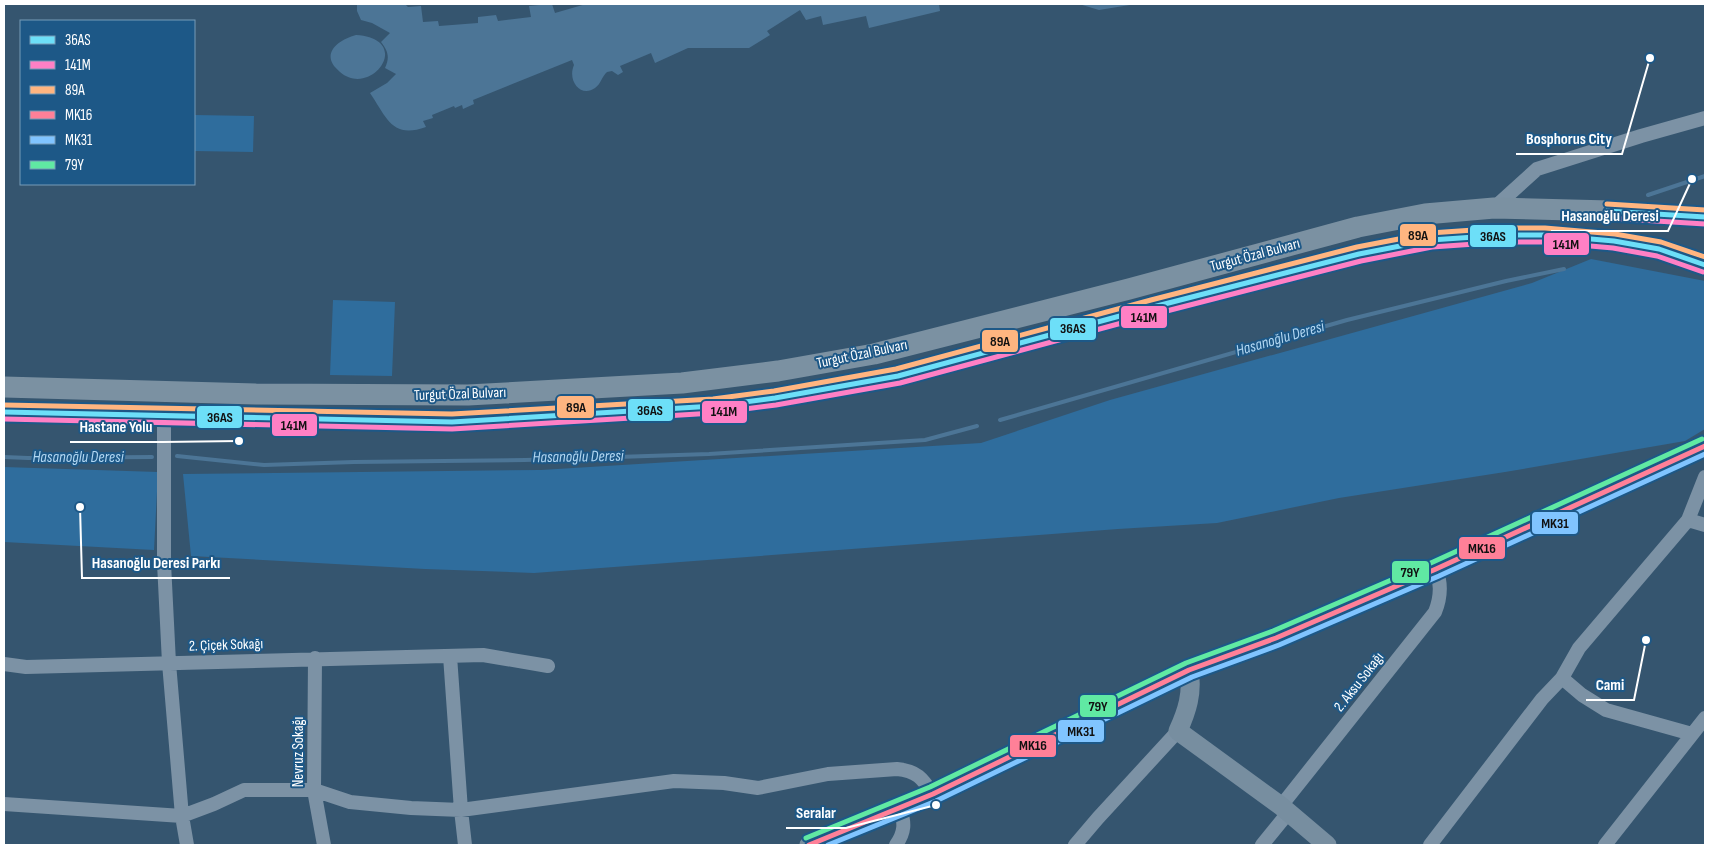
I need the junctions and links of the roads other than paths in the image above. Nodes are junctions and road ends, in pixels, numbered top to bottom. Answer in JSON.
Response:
{"nodes":[{"id":1,"x":1705,"y":118,"type":"edge"},
{"id":2,"x":1494,"y":208,"type":"junction"},
{"id":3,"x":1705,"y":217,"type":"edge"},
{"id":4,"x":1705,"y":265,"type":"edge"},
{"id":5,"x":4,"y":387,"type":"edge"},
{"id":6,"x":4,"y":412,"type":"edge"},
{"id":7,"x":164,"y":416,"type":"junction"},
{"id":8,"x":1705,"y":446,"type":"edge"},
{"id":9,"x":1705,"y":477,"type":"edge"},
{"id":10,"x":1688,"y":520,"type":"junction"},
{"id":11,"x":1705,"y":525,"type":"edge"},
{"id":12,"x":1436,"y":569,"type":"junction"},
{"id":13,"x":450,"y":656,"type":"junction"},
{"id":14,"x":315,"y":658,"type":"junction"},
{"id":15,"x":169,"y":663,"type":"junction"},
{"id":16,"x":4,"y":664,"type":"edge"},
{"id":17,"x":548,"y":666,"type":"dead end"},
{"id":18,"x":1189,"y":670,"type":"junction"},
{"id":19,"x":1562,"y":678,"type":"junction"},
{"id":20,"x":1705,"y":718,"type":"edge"},
{"id":21,"x":1178,"y":731,"type":"junction"},
{"id":22,"x":1692,"y":734,"type":"junction"},
{"id":23,"x":314,"y":790,"type":"junction"},
{"id":24,"x":933,"y":794,"type":"junction"},
{"id":25,"x":4,"y":804,"type":"edge"},
{"id":26,"x":900,"y":808,"type":"junction"},
{"id":27,"x":1284,"y":809,"type":"junction"},
{"id":28,"x":461,"y":810,"type":"junction"},
{"id":29,"x":182,"y":816,"type":"junction"},
{"id":30,"x":187,"y":845,"type":"edge"},
{"id":31,"x":324,"y":845,"type":"edge"},
{"id":32,"x":465,"y":845,"type":"edge"},
{"id":33,"x":810,"y":845,"type":"edge"},
{"id":34,"x":896,"y":845,"type":"edge"},
{"id":35,"x":1075,"y":845,"type":"edge"},
{"id":36,"x":1262,"y":845,"type":"edge"},
{"id":37,"x":1327,"y":845,"type":"edge"},
{"id":38,"x":1430,"y":845,"type":"edge"},
{"id":39,"x":1605,"y":845,"type":"edge"}],
"edges":[{"from":1,"to":2,"type":"street"},
{"from":2,"to":3,"type":"main road","name":"Turgut Özal Bulvarı"},
{"from":2,"to":5,"type":"main road","name":"Turgut Özal Bulvarı"},
{"from":4,"to":7,"type":"main road","name":"Turgut Özal Bulvarı"},
{"from":6,"to":7,"type":"main road","name":"Turgut Özal Bulvarı"},
{"from":7,"to":15,"type":"street"},
{"from":8,"to":12,"type":"main road"},
{"from":9,"to":10,"type":"street"},
{"from":10,"to":11,"type":"street"},
{"from":10,"to":19,"type":"street"},
{"from":12,"to":18,"type":"main road"},
{"from":12,"to":27,"type":"street","name":"2. Aksu Sokağı"},
{"from":13,"to":14,"type":"street","name":"2. Çiçek Sokağı"},
{"from":13,"to":17,"type":"street","name":"2. Çiçek Sokağı"},
{"from":13,"to":28,"type":"street"},
{"from":14,"to":15,"type":"street","name":"2. Çiçek Sokağı"},
{"from":14,"to":23,"type":"street","name":"Nevruz Sokağı"},
{"from":15,"to":16,"type":"street","name":"2. Çiçek Sokağı"},
{"from":15,"to":29,"type":"street"},
{"from":18,"to":21,"type":"main road"},
{"from":18,"to":24,"type":"main road"},
{"from":19,"to":22,"type":"street"},
{"from":19,"to":38,"type":"street"},
{"from":20,"to":22,"type":"street"},
{"from":21,"to":27,"type":"main road"},
{"from":21,"to":35,"type":"street"},
{"from":22,"to":39,"type":"street"},
{"from":23,"to":28,"type":"street"},
{"from":23,"to":29,"type":"street"},
{"from":23,"to":31,"type":"street","name":"Nevruz Sokağı"},
{"from":24,"to":26,"type":"main road"},
{"from":24,"to":28,"type":"street"},
{"from":25,"to":29,"type":"street"},
{"from":26,"to":33,"type":"main road"},
{"from":26,"to":34,"type":"street"},
{"from":27,"to":36,"type":"street","name":"2. Aksu Sokağı"},
{"from":27,"to":37,"type":"main road"},
{"from":28,"to":32,"type":"street"},
{"from":29,"to":30,"type":"street"}]}
